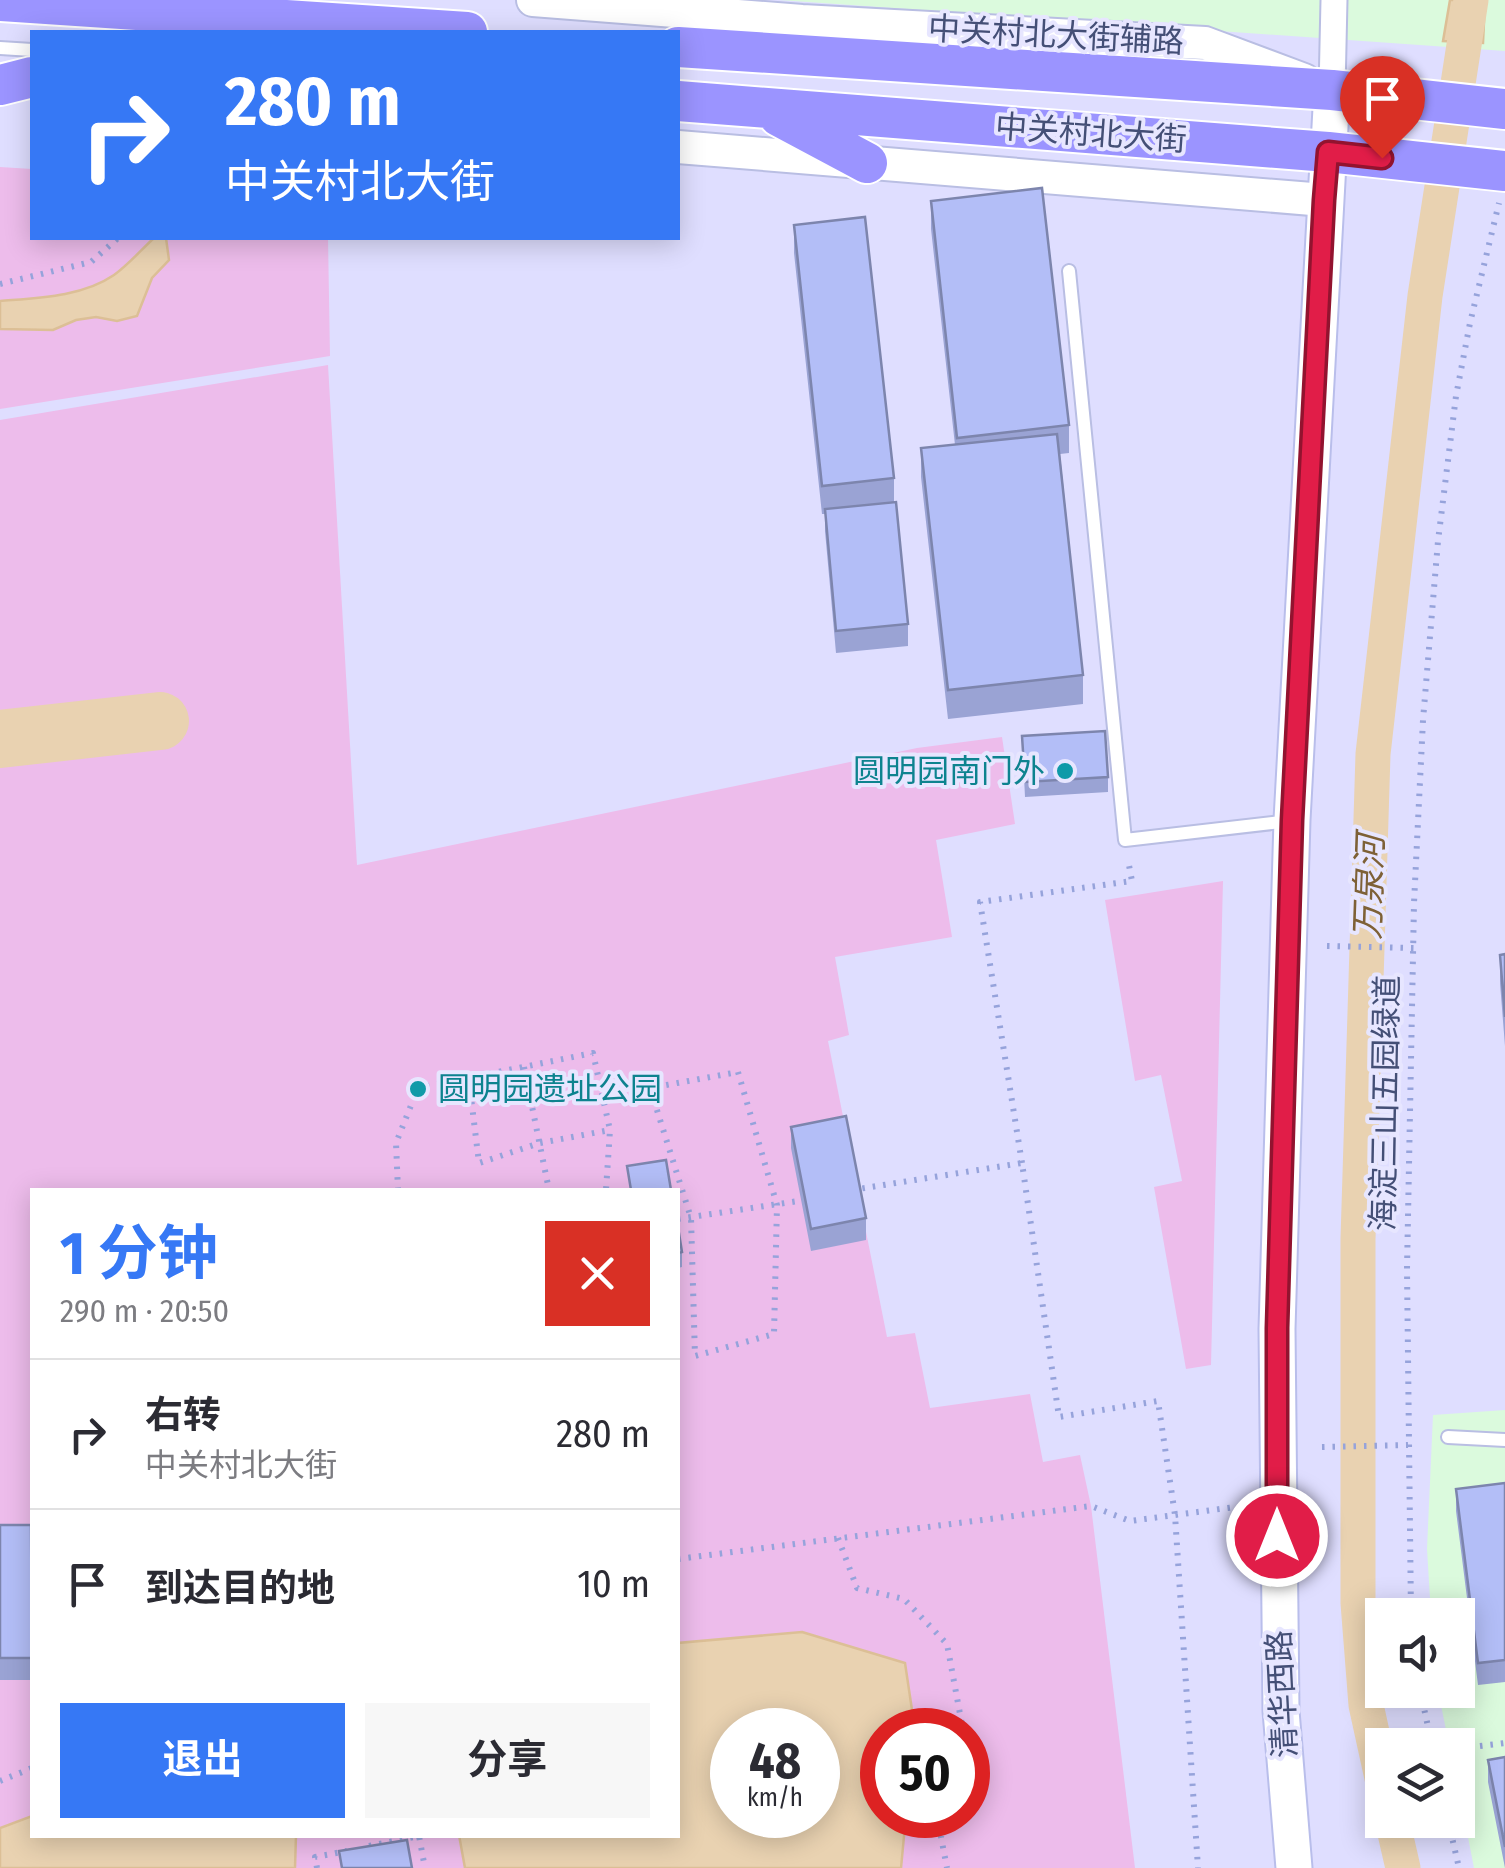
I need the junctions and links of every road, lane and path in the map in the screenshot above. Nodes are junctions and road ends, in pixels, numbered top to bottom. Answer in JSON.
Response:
{"nodes":[{"id":1,"x":533,"y":0,"type":"edge"},
{"id":2,"x":1334,"y":0,"type":"edge"},
{"id":3,"x":0,"y":1,"type":"edge"},
{"id":4,"x":437,"y":30,"type":"edge"},
{"id":5,"x":680,"y":46,"type":"edge"},
{"id":6,"x":0,"y":48,"type":"edge"},
{"id":7,"x":30,"y":50,"type":"edge"},
{"id":8,"x":30,"y":78,"type":"edge"},
{"id":9,"x":0,"y":89,"type":"edge"},
{"id":10,"x":1332,"y":90,"type":"junction"},
{"id":11,"x":30,"y":94,"type":"edge"},
{"id":12,"x":680,"y":101,"type":"edge"},
{"id":13,"x":762,"y":108,"type":"junction"},
{"id":14,"x":1505,"y":109,"type":"edge"},
{"id":15,"x":680,"y":147,"type":"edge"},
{"id":16,"x":1328,"y":152,"type":"junction"},
{"id":17,"x":867,"y":162,"type":"junction"},
{"id":18,"x":1503,"y":184,"type":"edge"},
{"id":19,"x":1324,"y":200,"type":"junction"},
{"id":20,"x":116,"y":240,"type":"edge"},
{"id":21,"x":1068,"y":270,"type":"dead end"},
{"id":22,"x":0,"y":284,"type":"edge"},
{"id":23,"x":1292,"y":820,"type":"junction"},
{"id":24,"x":1125,"y":840,"type":"junction"},
{"id":25,"x":1327,"y":946,"type":"dead end"},
{"id":26,"x":1414,"y":948,"type":"junction"},
{"id":27,"x":524,"y":1067,"type":"junction"},
{"id":28,"x":469,"y":1080,"type":"junction"},
{"id":29,"x":610,"y":1130,"type":"junction"},
{"id":30,"x":540,"y":1142,"type":"junction"},
{"id":31,"x":1022,"y":1163,"type":"junction"},
{"id":32,"x":398,"y":1188,"type":"edge"},
{"id":33,"x":549,"y":1188,"type":"edge"},
{"id":34,"x":606,"y":1188,"type":"edge"},
{"id":35,"x":840,"y":1193,"type":"edge"},
{"id":36,"x":808,"y":1199,"type":"edge"},
{"id":37,"x":776,"y":1205,"type":"junction"},
{"id":38,"x":691,"y":1218,"type":"junction"},
{"id":39,"x":680,"y":1219,"type":"edge"},
{"id":40,"x":1448,"y":1438,"type":"dead end"},
{"id":41,"x":1505,"y":1440,"type":"edge"},
{"id":42,"x":1408,"y":1446,"type":"junction"},
{"id":43,"x":1322,"y":1447,"type":"dead end"},
{"id":44,"x":1276,"y":1502,"type":"junction"},
{"id":45,"x":1176,"y":1515,"type":"junction"},
{"id":46,"x":838,"y":1538,"type":"junction"},
{"id":47,"x":680,"y":1559,"type":"edge"},
{"id":48,"x":1410,"y":1598,"type":"edge"},
{"id":49,"x":959,"y":1708,"type":"edge"},
{"id":50,"x":1505,"y":1744,"type":"edge"},
{"id":51,"x":1480,"y":1746,"type":"dead end"},
{"id":52,"x":30,"y":1769,"type":"edge"},
{"id":53,"x":0,"y":1781,"type":"edge"},
{"id":54,"x":370,"y":1838,"type":"edge"},
{"id":55,"x":409,"y":1838,"type":"edge"},
{"id":56,"x":418,"y":1838,"type":"edge"},
{"id":57,"x":941,"y":1838,"type":"edge"},
{"id":58,"x":1452,"y":1838,"type":"edge"},
{"id":59,"x":371,"y":1846,"type":"junction"},
{"id":60,"x":318,"y":1868,"type":"edge"},
{"id":61,"x":425,"y":1868,"type":"edge"},
{"id":62,"x":947,"y":1868,"type":"edge"},
{"id":63,"x":1198,"y":1868,"type":"edge"},
{"id":64,"x":1294,"y":1868,"type":"edge"},
{"id":65,"x":1459,"y":1868,"type":"edge"}],
"edges":[{"from":1,"to":10,"type":"street","name":"中关村北大街辅路"},
{"from":2,"to":10,"type":"street"},
{"from":3,"to":4,"type":"main road"},
{"from":5,"to":10,"type":"main road","name":"中关村北大街"},
{"from":6,"to":7,"type":"lane"},
{"from":8,"to":9,"type":"main road"},
{"from":9,"to":11,"type":"street"},
{"from":10,"to":14,"type":"main road","name":"中关村北大街"},
{"from":10,"to":16,"type":"main road","name":"清华西路"},
{"from":12,"to":13,"type":"main road","name":"中关村北大街"},
{"from":13,"to":16,"type":"main road","name":"中关村北大街"},
{"from":13,"to":17,"type":"main road"},
{"from":15,"to":17,"type":"street"},
{"from":16,"to":18,"type":"main road","name":"中关村北大街"},
{"from":16,"to":19,"type":"main road","name":"清华西路"},
{"from":17,"to":19,"type":"street"},
{"from":18,"to":26,"type":"path","name":"海淀三山五园绿道"},
{"from":19,"to":23,"type":"main road","name":"清华西路"},
{"from":20,"to":22,"type":"path"},
{"from":21,"to":24,"type":"lane"},
{"from":23,"to":24,"type":"lane"},
{"from":23,"to":44,"type":"main road","name":"清华西路"},
{"from":24,"to":31,"type":"path"},
{"from":25,"to":26,"type":"path","bridge":true},
{"from":26,"to":42,"type":"path","name":"海淀三山五园绿道"},
{"from":27,"to":28,"type":"path"},
{"from":27,"to":29,"type":"path"},
{"from":27,"to":30,"type":"path"},
{"from":28,"to":30,"type":"path"},
{"from":28,"to":32,"type":"path"},
{"from":29,"to":30,"type":"path"},
{"from":29,"to":34,"type":"path"},
{"from":30,"to":33,"type":"path"},
{"from":31,"to":35,"type":"path"},
{"from":31,"to":45,"type":"path"},
{"from":36,"to":37,"type":"path"},
{"from":37,"to":38,"type":"path"},
{"from":37,"to":38,"type":"path"},
{"from":37,"to":38,"type":"path"},
{"from":38,"to":39,"type":"path"},
{"from":40,"to":41,"type":"lane"},
{"from":42,"to":43,"type":"path"},
{"from":42,"to":48,"type":"path","name":"海淀三山五园绿道"},
{"from":44,"to":45,"type":"path"},
{"from":44,"to":64,"type":"main road","name":"清华西路"},
{"from":45,"to":46,"type":"path"},
{"from":45,"to":63,"type":"path"},
{"from":46,"to":47,"type":"path"},
{"from":46,"to":49,"type":"path"},
{"from":50,"to":51,"type":"path"},
{"from":52,"to":53,"type":"path"},
{"from":54,"to":59,"type":"path"},
{"from":55,"to":59,"type":"path"},
{"from":56,"to":61,"type":"path"},
{"from":57,"to":62,"type":"path"},
{"from":58,"to":65,"type":"path"},
{"from":59,"to":60,"type":"path"}]}
